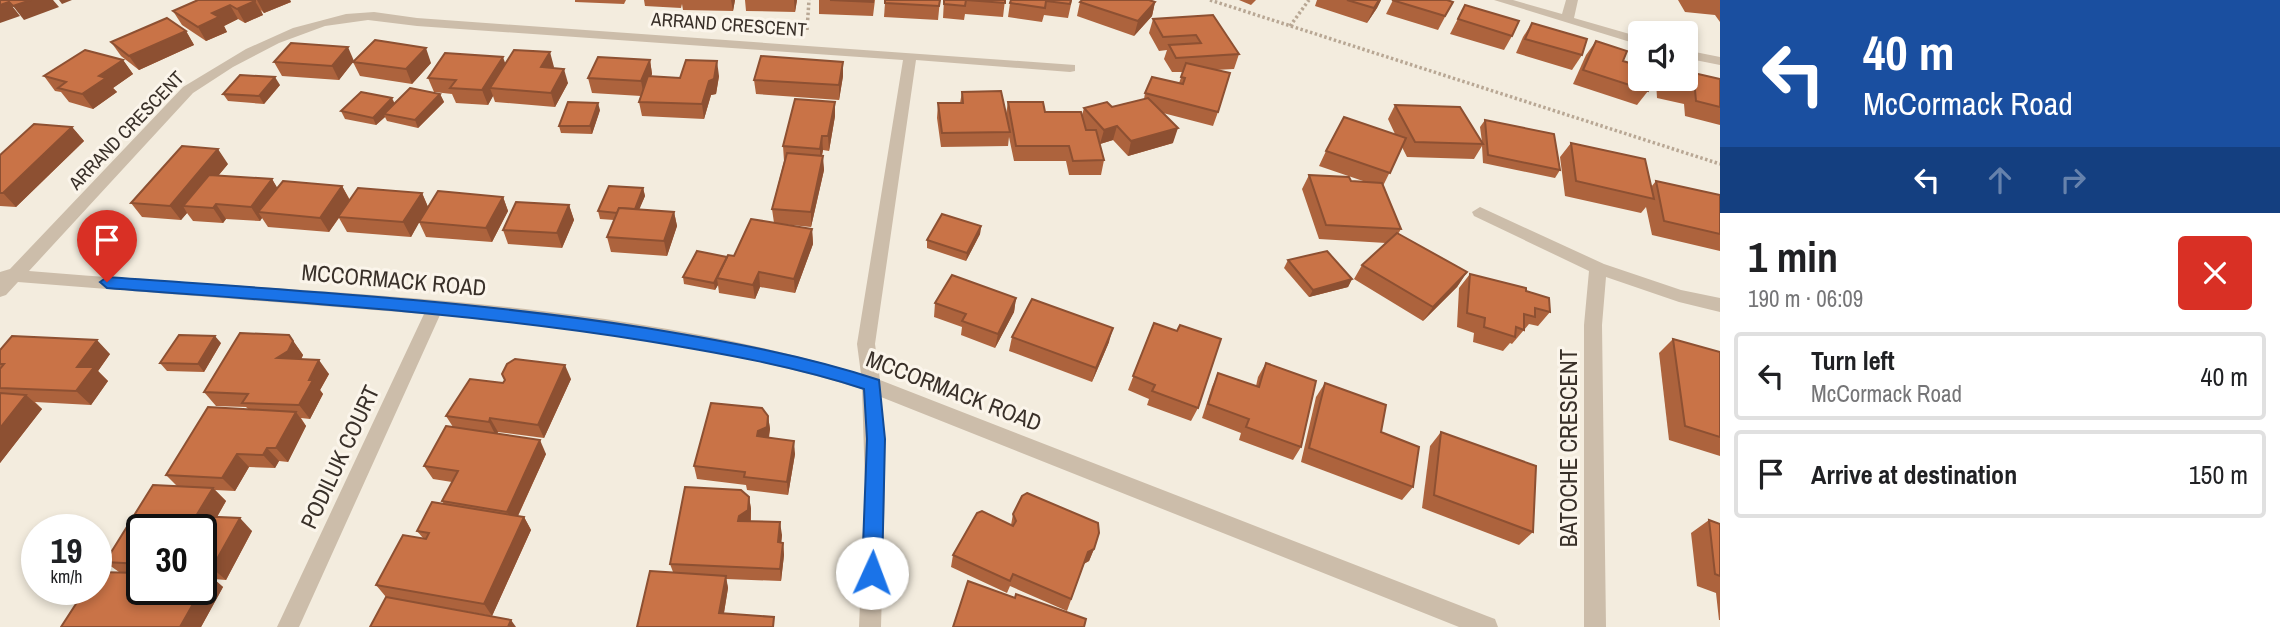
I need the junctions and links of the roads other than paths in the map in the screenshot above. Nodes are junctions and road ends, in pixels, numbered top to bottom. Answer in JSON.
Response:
{"nodes":[{"id":1,"x":1500,"y":0,"type":"edge"},
{"id":2,"x":1572,"y":0,"type":"edge"},
{"id":3,"x":1567,"y":19,"type":"junction"},
{"id":4,"x":1628,"y":37,"type":"edge"},
{"id":5,"x":910,"y":56,"type":"junction"},
{"id":6,"x":1698,"y":57,"type":"edge"},
{"id":7,"x":1720,"y":61,"type":"edge"},
{"id":8,"x":1070,"y":68,"type":"dead end"},
{"id":9,"x":1480,"y":212,"type":"dead end"},
{"id":10,"x":1598,"y":268,"type":"junction"},
{"id":11,"x":7,"y":275,"type":"edge"},
{"id":12,"x":0,"y":291,"type":"edge"},
{"id":13,"x":1720,"y":305,"type":"edge"},
{"id":14,"x":435,"y":308,"type":"junction"},
{"id":15,"x":873,"y":385,"type":"junction"},
{"id":16,"x":288,"y":627,"type":"edge"},
{"id":17,"x":870,"y":627,"type":"edge"},
{"id":18,"x":1487,"y":627,"type":"edge"},
{"id":19,"x":1595,"y":627,"type":"edge"}],
"edges":[{"from":1,"to":3,"type":"street"},
{"from":2,"to":3,"type":"street"},
{"from":3,"to":4,"type":"street"},
{"from":5,"to":8,"type":"street","name":"ARRAND CRESCENT"},
{"from":5,"to":11,"type":"street","name":"ARRAND CRESCENT"},
{"from":5,"to":15,"type":"street"},
{"from":6,"to":7,"type":"street"},
{"from":9,"to":10,"type":"street"},
{"from":10,"to":13,"type":"street"},
{"from":10,"to":19,"type":"street","name":"BATOCHE CRESCENT"},
{"from":11,"to":12,"type":"street","name":"ARRAND CRESCENT"},
{"from":11,"to":14,"type":"street","name":"MCCORMACK ROAD"},
{"from":14,"to":15,"type":"street","name":"MCCORMACK ROAD"},
{"from":14,"to":16,"type":"street","name":"PODILUK COURT"},
{"from":15,"to":17,"type":"street"},
{"from":15,"to":18,"type":"street","name":"MCCORMACK ROAD"}]}
